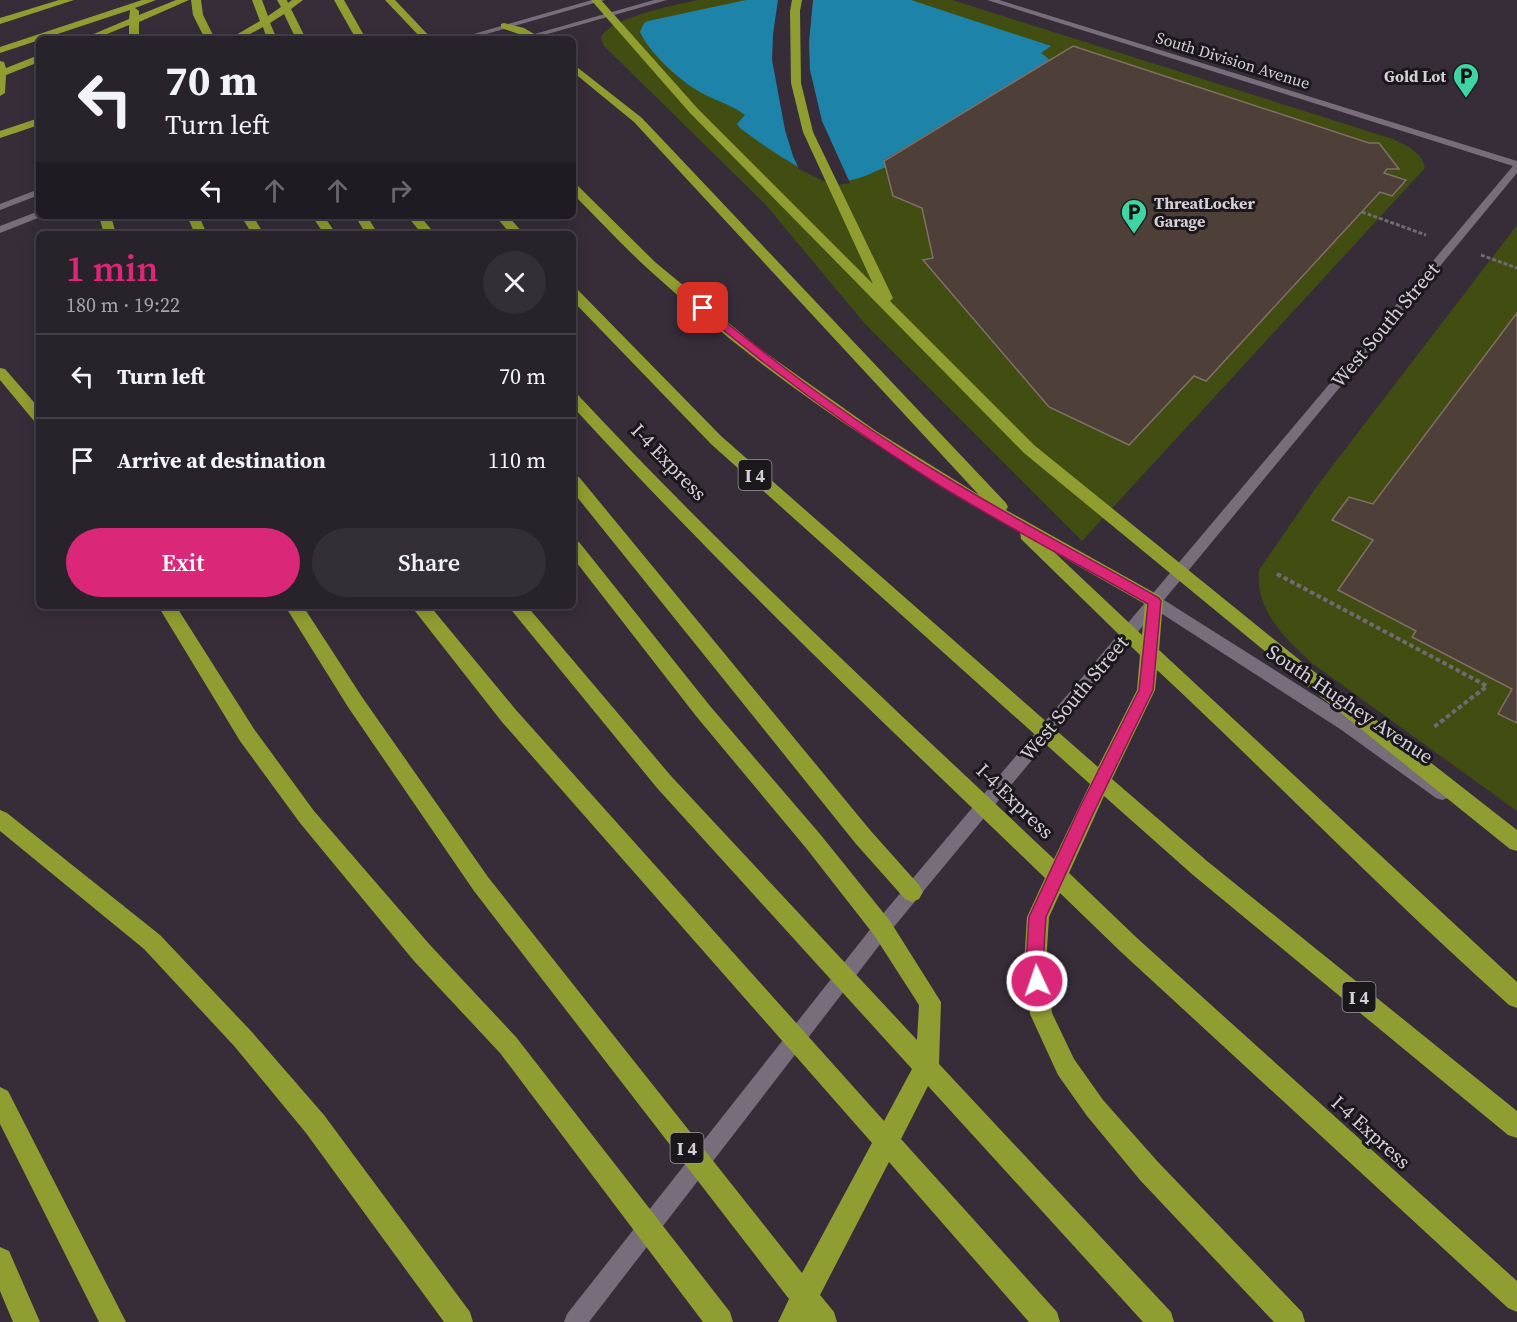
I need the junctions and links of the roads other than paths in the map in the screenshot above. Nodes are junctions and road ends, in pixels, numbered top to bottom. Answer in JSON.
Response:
{"nodes":[{"id":1,"x":69,"y":0,"type":"edge"},
{"id":2,"x":77,"y":0,"type":"edge"},
{"id":3,"x":134,"y":0,"type":"edge"},
{"id":4,"x":151,"y":0,"type":"edge"},
{"id":5,"x":184,"y":0,"type":"edge"},
{"id":6,"x":196,"y":0,"type":"edge"},
{"id":7,"x":257,"y":0,"type":"edge"},
{"id":8,"x":282,"y":0,"type":"edge"},
{"id":9,"x":298,"y":0,"type":"edge"},
{"id":10,"x":339,"y":0,"type":"edge"},
{"id":11,"x":390,"y":0,"type":"edge"},
{"id":12,"x":596,"y":0,"type":"edge"},
{"id":13,"x":601,"y":0,"type":"edge"},
{"id":14,"x":663,"y":0,"type":"edge"},
{"id":15,"x":797,"y":0,"type":"edge"},
{"id":16,"x":991,"y":0,"type":"edge"},
{"id":17,"x":0,"y":21,"type":"edge"},
{"id":18,"x":504,"y":26,"type":"junction"},
{"id":19,"x":42,"y":36,"type":"edge"},
{"id":20,"x":75,"y":36,"type":"edge"},
{"id":21,"x":94,"y":36,"type":"edge"},
{"id":22,"x":134,"y":36,"type":"edge"},
{"id":23,"x":208,"y":36,"type":"edge"},
{"id":24,"x":240,"y":36,"type":"edge"},
{"id":25,"x":271,"y":36,"type":"edge"},
{"id":26,"x":300,"y":36,"type":"edge"},
{"id":27,"x":360,"y":36,"type":"edge"},
{"id":28,"x":424,"y":36,"type":"edge"},
{"id":29,"x":471,"y":36,"type":"edge"},
{"id":30,"x":533,"y":36,"type":"edge"},
{"id":31,"x":539,"y":36,"type":"edge"},
{"id":32,"x":36,"y":38,"type":"edge"},
{"id":33,"x":0,"y":50,"type":"edge"},
{"id":34,"x":36,"y":59,"type":"edge"},
{"id":35,"x":0,"y":64,"type":"edge"},
{"id":36,"x":576,"y":69,"type":"edge"},
{"id":37,"x":0,"y":74,"type":"edge"},
{"id":38,"x":0,"y":93,"type":"edge"},
{"id":39,"x":36,"y":123,"type":"edge"},
{"id":40,"x":0,"y":135,"type":"edge"},
{"id":41,"x":1517,"y":165,"type":"edge"},
{"id":42,"x":576,"y":190,"type":"edge"},
{"id":43,"x":36,"y":193,"type":"edge"},
{"id":44,"x":0,"y":207,"type":"edge"},
{"id":45,"x":36,"y":215,"type":"edge"},
{"id":46,"x":416,"y":219,"type":"edge"},
{"id":47,"x":504,"y":219,"type":"edge"},
{"id":48,"x":0,"y":230,"type":"edge"},
{"id":49,"x":426,"y":231,"type":"edge"},
{"id":50,"x":515,"y":231,"type":"edge"},
{"id":51,"x":576,"y":296,"type":"edge"},
{"id":52,"x":891,"y":311,"type":"junction"},
{"id":53,"x":0,"y":372,"type":"edge"},
{"id":54,"x":576,"y":401,"type":"edge"},
{"id":55,"x":36,"y":414,"type":"edge"},
{"id":56,"x":576,"y":485,"type":"edge"},
{"id":57,"x":576,"y":550,"type":"edge"},
{"id":58,"x":1154,"y":601,"type":"junction"},
{"id":59,"x":169,"y":609,"type":"edge"},
{"id":60,"x":296,"y":609,"type":"edge"},
{"id":61,"x":422,"y":609,"type":"edge"},
{"id":62,"x":520,"y":609,"type":"edge"},
{"id":63,"x":0,"y":819,"type":"edge"},
{"id":64,"x":1517,"y":842,"type":"edge"},
{"id":65,"x":1517,"y":849,"type":"edge"},
{"id":66,"x":912,"y":892,"type":"junction"},
{"id":67,"x":882,"y":928,"type":"junction"},
{"id":68,"x":1517,"y":997,"type":"edge"},
{"id":69,"x":0,"y":1099,"type":"edge"},
{"id":70,"x":1517,"y":1126,"type":"edge"},
{"id":71,"x":0,"y":1260,"type":"edge"},
{"id":72,"x":1517,"y":1299,"type":"edge"},
{"id":73,"x":27,"y":1322,"type":"edge"},
{"id":74,"x":113,"y":1322,"type":"edge"},
{"id":75,"x":460,"y":1322,"type":"edge"},
{"id":76,"x":575,"y":1322,"type":"edge"},
{"id":77,"x":720,"y":1322,"type":"edge"},
{"id":78,"x":791,"y":1322,"type":"edge"},
{"id":79,"x":824,"y":1322,"type":"edge"},
{"id":80,"x":1047,"y":1322,"type":"edge"},
{"id":81,"x":1161,"y":1322,"type":"edge"},
{"id":82,"x":1292,"y":1322,"type":"edge"}],
"edges":[{"from":1,"to":17,"type":"highway"},
{"from":2,"to":20,"type":"highway"},
{"from":3,"to":22,"type":"highway"},
{"from":4,"to":19,"type":"highway"},
{"from":5,"to":21,"type":"highway"},
{"from":6,"to":23,"type":"highway"},
{"from":7,"to":25,"type":"highway"},
{"from":8,"to":26,"type":"highway"},
{"from":9,"to":24,"type":"highway"},
{"from":10,"to":27,"type":"highway"},
{"from":11,"to":28,"type":"highway"},
{"from":12,"to":52,"type":"highway"},
{"from":13,"to":18,"type":"main road"},
{"from":14,"to":31,"type":"main road"},
{"from":15,"to":52,"type":"highway"},
{"from":16,"to":41,"type":"main road","name":"South Division Avenue"},
{"from":18,"to":29,"type":"main road"},
{"from":18,"to":30,"type":"highway"},
{"from":32,"to":33,"type":"highway"},
{"from":34,"to":37,"type":"highway"},
{"from":35,"to":38,"type":"highway"},
{"from":36,"to":68,"type":"highway"},
{"from":39,"to":40,"type":"highway"},
{"from":41,"to":58,"type":"main road","name":"West South Street"},
{"from":42,"to":58,"type":"highway"},
{"from":43,"to":44,"type":"main road"},
{"from":45,"to":48,"type":"main road"},
{"from":46,"to":49,"type":"highway"},
{"from":47,"to":50,"type":"highway"},
{"from":51,"to":70,"type":"highway","number":"I 4"},
{"from":52,"to":64,"type":"highway"},
{"from":53,"to":55,"type":"highway"},
{"from":54,"to":72,"type":"highway","name":"I-4 Express"},
{"from":56,"to":66,"type":"highway"},
{"from":57,"to":67,"type":"highway"},
{"from":58,"to":65,"type":"main road","name":"South Hughey Avenue"},
{"from":58,"to":66,"type":"main road","name":"West South Street"},
{"from":58,"to":82,"type":"highway"},
{"from":59,"to":77,"type":"highway"},
{"from":60,"to":79,"type":"highway","number":"I 4"},
{"from":61,"to":80,"type":"highway"},
{"from":62,"to":81,"type":"highway"},
{"from":63,"to":75,"type":"highway"},
{"from":66,"to":67,"type":"main road","name":"West South Street"},
{"from":67,"to":76,"type":"main road","name":"West South Street"},
{"from":67,"to":78,"type":"highway"},
{"from":69,"to":74,"type":"highway"},
{"from":71,"to":73,"type":"highway"}]}
